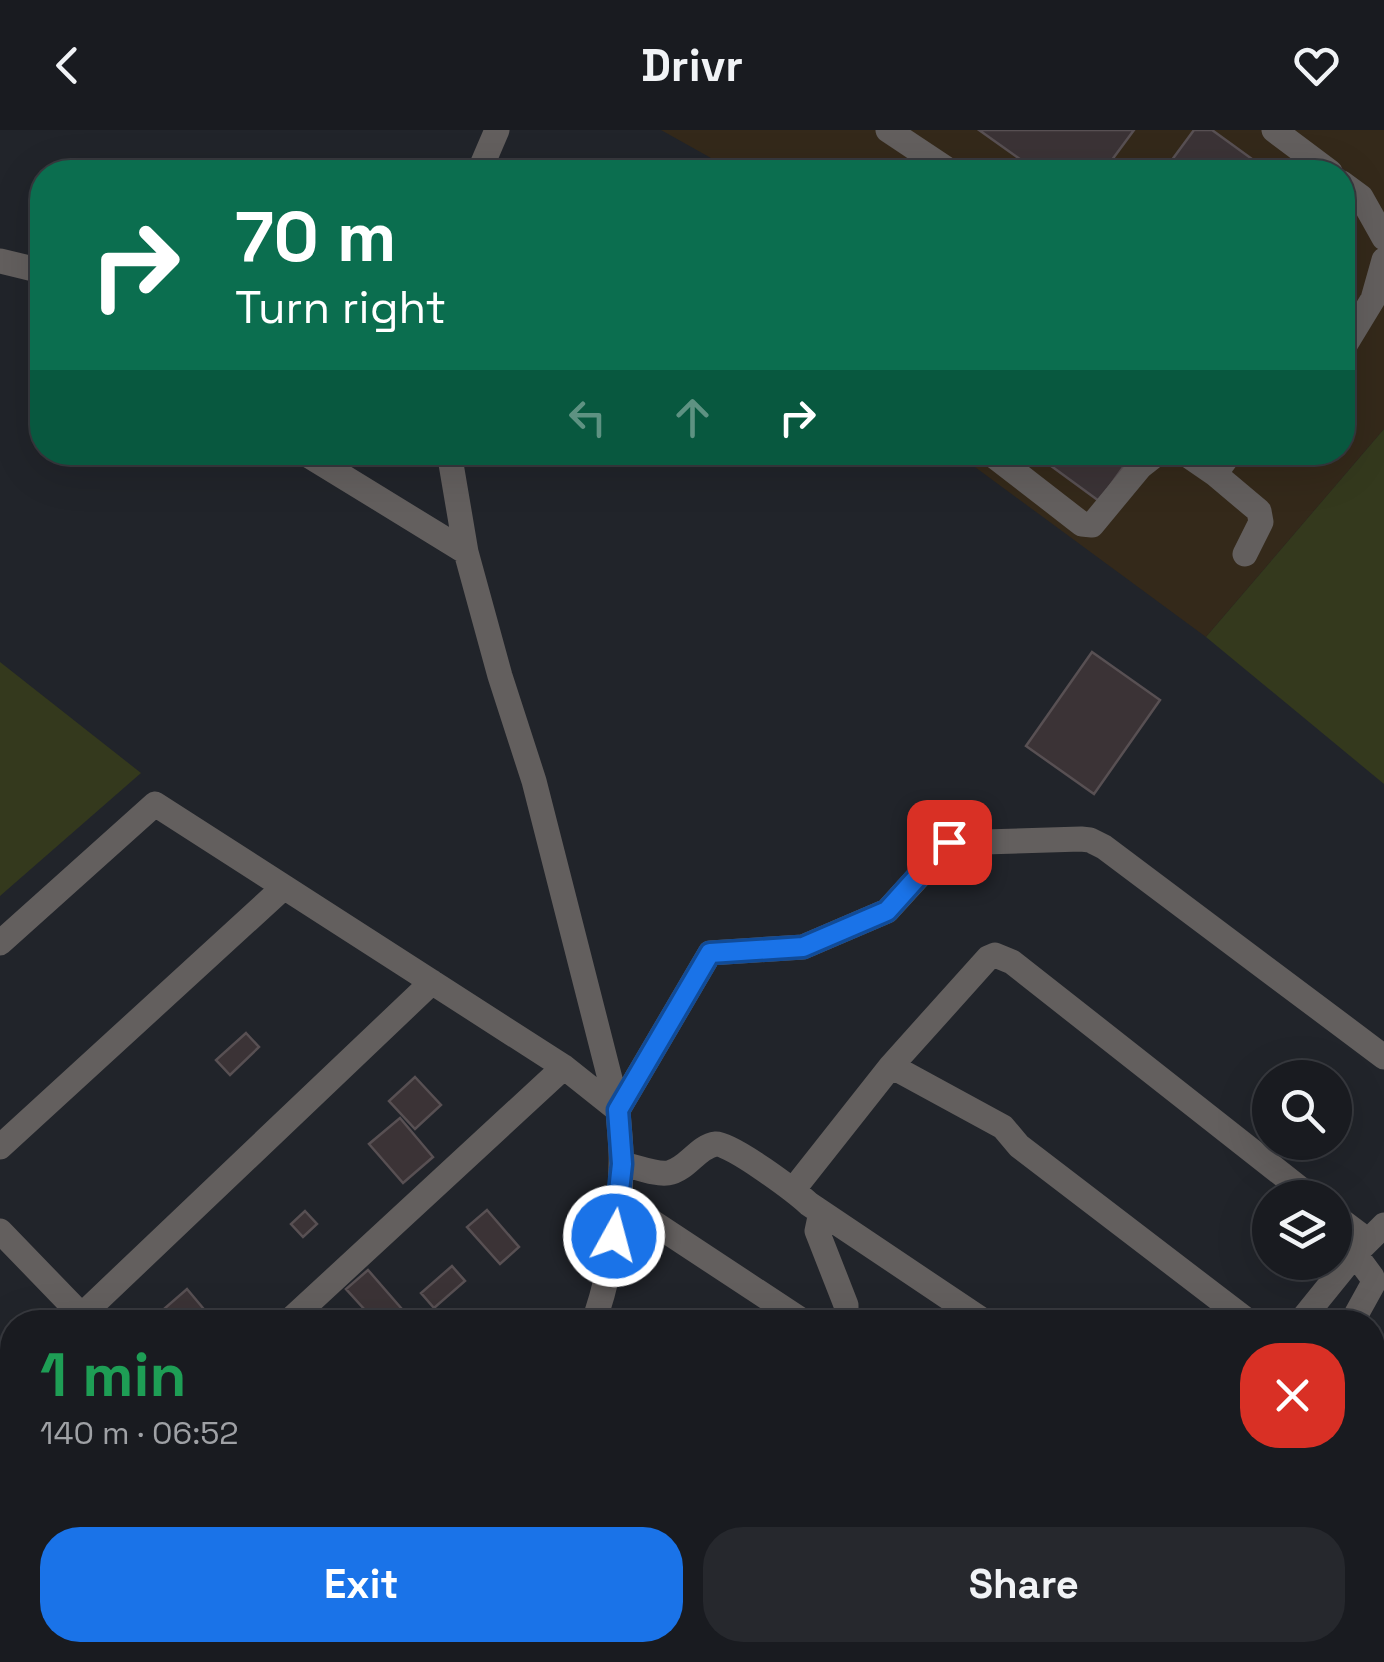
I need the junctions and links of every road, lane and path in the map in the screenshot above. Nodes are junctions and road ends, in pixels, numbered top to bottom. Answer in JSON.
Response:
{"nodes":[{"id":1,"x":497,"y":130,"type":"edge"},
{"id":2,"x":888,"y":130,"type":"edge"},
{"id":3,"x":1274,"y":130,"type":"edge"},
{"id":4,"x":484,"y":160,"type":"edge"},
{"id":5,"x":933,"y":160,"type":"edge"},
{"id":6,"x":1314,"y":160,"type":"edge"},
{"id":7,"x":1355,"y":193,"type":"edge"},
{"id":8,"x":1384,"y":238,"type":"edge"},
{"id":9,"x":1384,"y":260,"type":"edge"},
{"id":10,"x":0,"y":261,"type":"edge"},
{"id":11,"x":30,"y":268,"type":"edge"},
{"id":12,"x":1355,"y":329,"type":"edge"},
{"id":13,"x":324,"y":465,"type":"edge"},
{"id":14,"x":451,"y":465,"type":"edge"},
{"id":15,"x":1006,"y":465,"type":"edge"},
{"id":16,"x":1141,"y":465,"type":"edge"},
{"id":17,"x":1201,"y":465,"type":"edge"},
{"id":18,"x":1221,"y":465,"type":"edge"},
{"id":19,"x":1214,"y":474,"type":"junction"},
{"id":20,"x":466,"y":552,"type":"junction"},
{"id":21,"x":1245,"y":554,"type":"dead end"},
{"id":22,"x":284,"y":887,"type":"junction"},
{"id":23,"x":0,"y":943,"type":"edge"},
{"id":24,"x":432,"y":982,"type":"junction"},
{"id":25,"x":1384,"y":1057,"type":"edge"},
{"id":26,"x":891,"y":1066,"type":"junction"},
{"id":27,"x":564,"y":1067,"type":"junction"},
{"id":28,"x":618,"y":1110,"type":"junction"},
{"id":29,"x":0,"y":1147,"type":"edge"},
{"id":30,"x":622,"y":1164,"type":"junction"},
{"id":31,"x":1289,"y":1180,"type":"edge"},
{"id":32,"x":793,"y":1190,"type":"junction"},
{"id":33,"x":619,"y":1200,"type":"junction"},
{"id":34,"x":821,"y":1212,"type":"junction"},
{"id":35,"x":0,"y":1231,"type":"edge"},
{"id":36,"x":1369,"y":1240,"type":"edge"},
{"id":37,"x":76,"y":1310,"type":"edge"},
{"id":38,"x":94,"y":1310,"type":"edge"},
{"id":39,"x":301,"y":1310,"type":"edge"},
{"id":40,"x":597,"y":1310,"type":"edge"},
{"id":41,"x":786,"y":1310,"type":"edge"},
{"id":42,"x":846,"y":1310,"type":"edge"},
{"id":43,"x":967,"y":1310,"type":"edge"},
{"id":44,"x":1233,"y":1310,"type":"edge"},
{"id":45,"x":1310,"y":1310,"type":"edge"},
{"id":46,"x":1359,"y":1310,"type":"edge"}],
"edges":[{"from":1,"to":4,"type":"street"},
{"from":2,"to":5,"type":"street"},
{"from":3,"to":6,"type":"street"},
{"from":7,"to":8,"type":"street"},
{"from":9,"to":12,"type":"street"},
{"from":10,"to":11,"type":"street"},
{"from":13,"to":20,"type":"street"},
{"from":14,"to":20,"type":"street"},
{"from":15,"to":16,"type":"street"},
{"from":17,"to":19,"type":"street"},
{"from":18,"to":19,"type":"street"},
{"from":19,"to":21,"type":"street"},
{"from":20,"to":28,"type":"street"},
{"from":22,"to":23,"type":"street"},
{"from":22,"to":24,"type":"street"},
{"from":22,"to":29,"type":"street"},
{"from":24,"to":27,"type":"street"},
{"from":24,"to":38,"type":"street"},
{"from":25,"to":28,"type":"street"},
{"from":26,"to":31,"type":"street"},
{"from":26,"to":32,"type":"street"},
{"from":26,"to":44,"type":"street"},
{"from":27,"to":28,"type":"street"},
{"from":27,"to":39,"type":"street"},
{"from":28,"to":30,"type":"street"},
{"from":30,"to":32,"type":"street"},
{"from":30,"to":33,"type":"street"},
{"from":32,"to":34,"type":"street"},
{"from":33,"to":40,"type":"street"},
{"from":33,"to":41,"type":"street"},
{"from":34,"to":42,"type":"street"},
{"from":34,"to":43,"type":"street"},
{"from":35,"to":37,"type":"street"},
{"from":36,"to":45,"type":"street"},
{"from":36,"to":46,"type":"street"}]}
